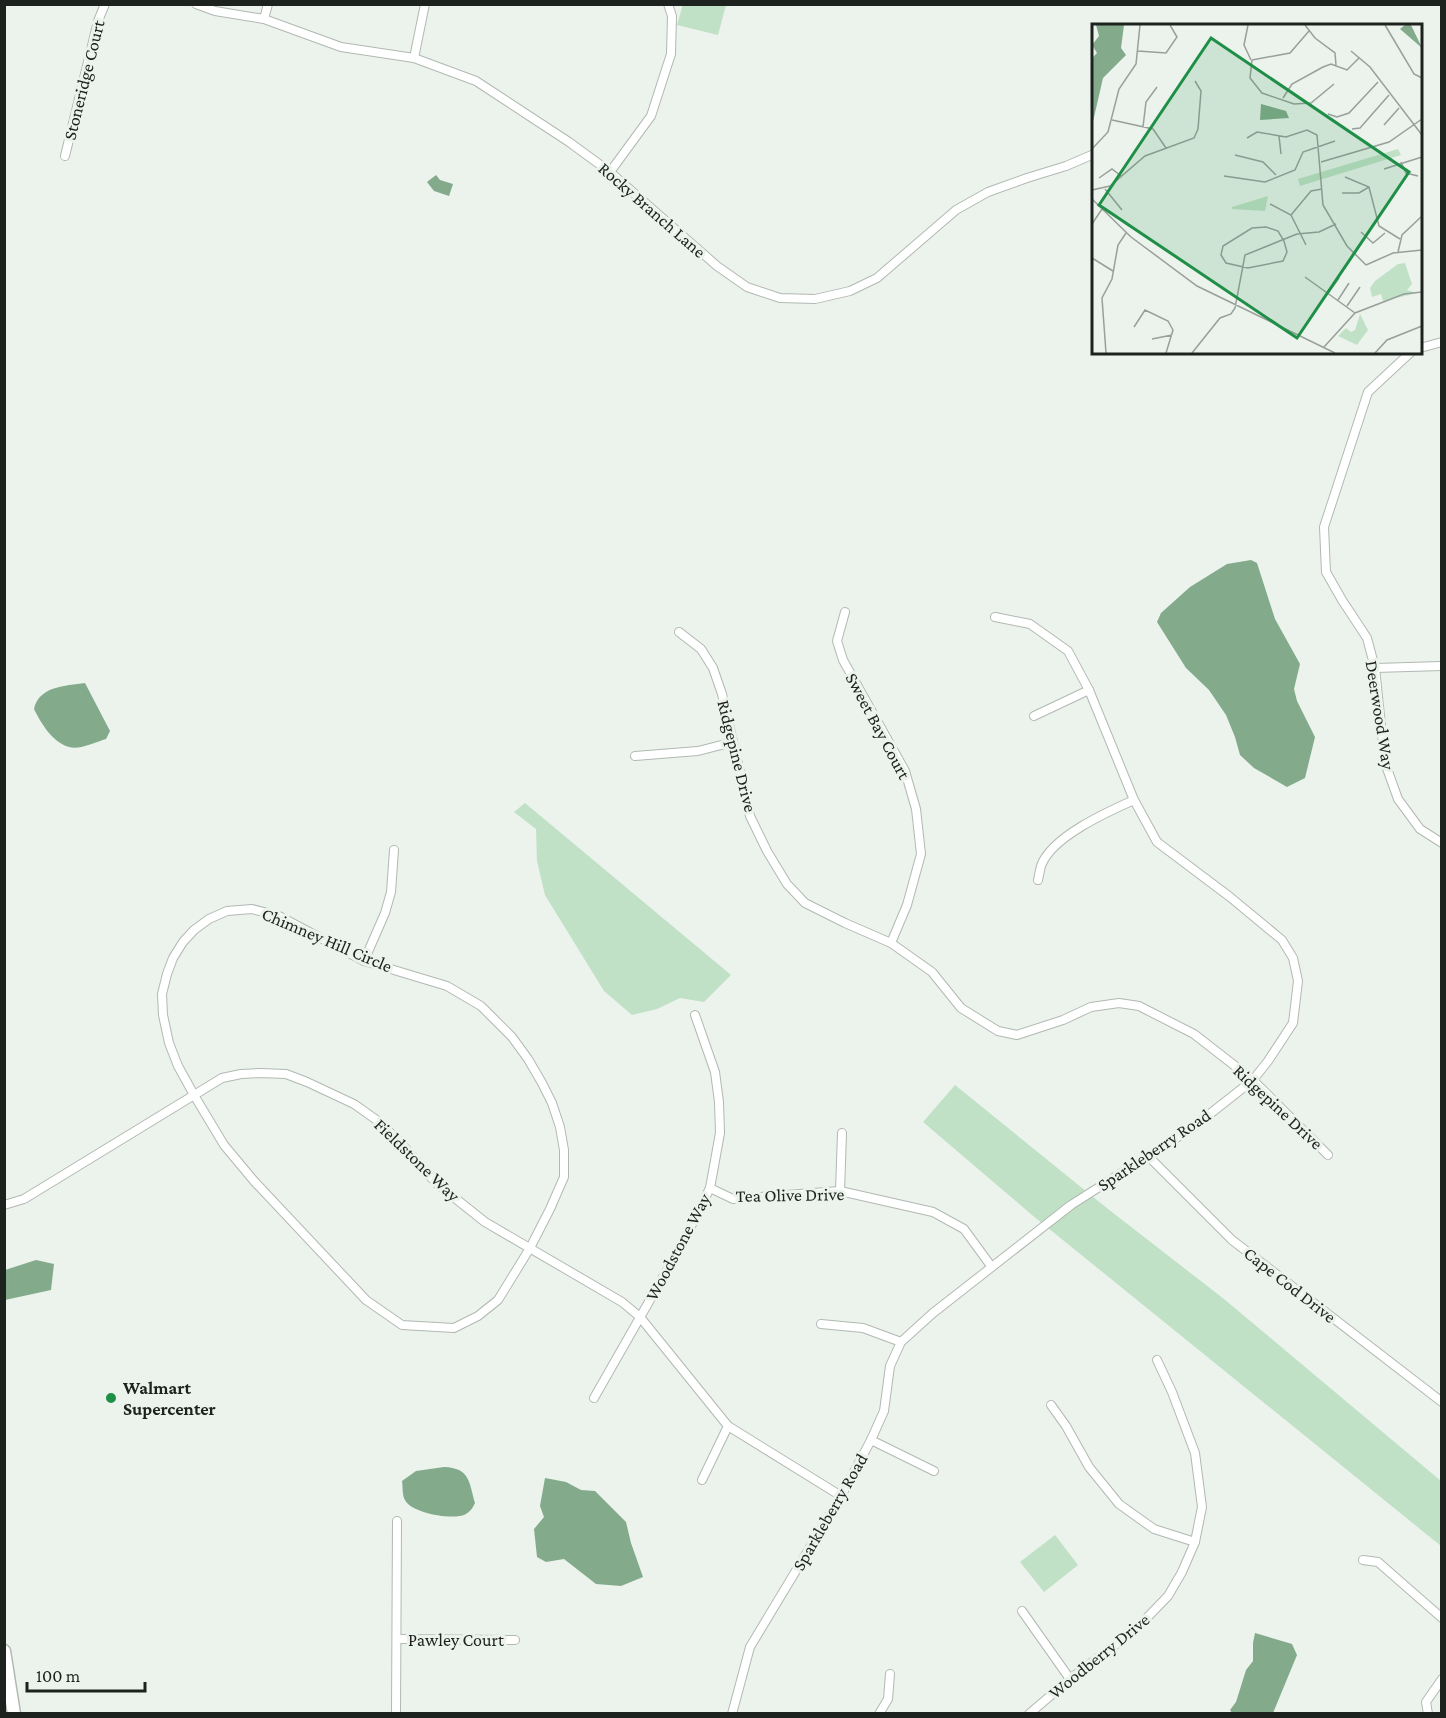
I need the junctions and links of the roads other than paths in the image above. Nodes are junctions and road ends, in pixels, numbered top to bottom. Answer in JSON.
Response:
{"nodes":[{"id":1,"x":105,"y":4,"type":"edge"},
{"id":2,"x":195,"y":4,"type":"edge"},
{"id":3,"x":268,"y":4,"type":"edge"},
{"id":4,"x":425,"y":4,"type":"edge"},
{"id":5,"x":668,"y":4,"type":"edge"},
{"id":6,"x":264,"y":19,"type":"junction"},
{"id":7,"x":414,"y":58,"type":"junction"},
{"id":8,"x":1092,"y":155,"type":"edge"},
{"id":9,"x":64,"y":156,"type":"dead end"},
{"id":10,"x":610,"y":172,"type":"junction"},
{"id":11,"x":1442,"y":342,"type":"edge"},
{"id":12,"x":1422,"y":347,"type":"edge"},
{"id":13,"x":1409,"y":354,"type":"edge"},
{"id":14,"x":845,"y":612,"type":"dead end"},
{"id":15,"x":995,"y":617,"type":"dead end"},
{"id":16,"x":679,"y":633,"type":"dead end"},
{"id":17,"x":1442,"y":666,"type":"edge"},
{"id":18,"x":1375,"y":668,"type":"junction"},
{"id":19,"x":1089,"y":690,"type":"junction"},
{"id":20,"x":1034,"y":716,"type":"dead end"},
{"id":21,"x":733,"y":742,"type":"junction"},
{"id":22,"x":635,"y":756,"type":"dead end"},
{"id":23,"x":1134,"y":800,"type":"junction"},
{"id":24,"x":1442,"y":843,"type":"edge"},
{"id":25,"x":394,"y":850,"type":"dead end"},
{"id":26,"x":1038,"y":880,"type":"dead end"},
{"id":27,"x":891,"y":942,"type":"junction"},
{"id":28,"x":364,"y":961,"type":"junction"},
{"id":29,"x":695,"y":1015,"type":"dead end"},
{"id":30,"x":1254,"y":1080,"type":"junction"},
{"id":31,"x":194,"y":1095,"type":"junction"},
{"id":32,"x":842,"y":1133,"type":"dead end"},
{"id":33,"x":1328,"y":1155,"type":"dead end"},
{"id":34,"x":1148,"y":1156,"type":"junction"},
{"id":35,"x":710,"y":1188,"type":"junction"},
{"id":36,"x":840,"y":1191,"type":"junction"},
{"id":37,"x":4,"y":1205,"type":"edge"},
{"id":38,"x":530,"y":1248,"type":"junction"},
{"id":39,"x":991,"y":1266,"type":"junction"},
{"id":40,"x":640,"y":1317,"type":"junction"},
{"id":41,"x":821,"y":1324,"type":"dead end"},
{"id":42,"x":901,"y":1342,"type":"junction"},
{"id":43,"x":1157,"y":1360,"type":"dead end"},
{"id":44,"x":594,"y":1398,"type":"dead end"},
{"id":45,"x":1442,"y":1402,"type":"edge"},
{"id":46,"x":1051,"y":1405,"type":"dead end"},
{"id":47,"x":728,"y":1426,"type":"junction"},
{"id":48,"x":871,"y":1440,"type":"junction"},
{"id":49,"x":934,"y":1471,"type":"dead end"},
{"id":50,"x":702,"y":1480,"type":"dead end"},
{"id":51,"x":841,"y":1497,"type":"junction"},
{"id":52,"x":397,"y":1521,"type":"dead end"},
{"id":53,"x":1194,"y":1542,"type":"junction"},
{"id":54,"x":1363,"y":1560,"type":"dead end"},
{"id":55,"x":1022,"y":1611,"type":"dead end"},
{"id":56,"x":1442,"y":1618,"type":"edge"},
{"id":57,"x":397,"y":1639,"type":"junction"},
{"id":58,"x":515,"y":1640,"type":"dead end"},
{"id":59,"x":4,"y":1651,"type":"edge"},
{"id":60,"x":890,"y":1674,"type":"dead end"},
{"id":61,"x":1070,"y":1679,"type":"junction"},
{"id":62,"x":1442,"y":1679,"type":"edge"},
{"id":63,"x":14,"y":1713,"type":"edge"},
{"id":64,"x":396,"y":1713,"type":"edge"},
{"id":65,"x":732,"y":1713,"type":"edge"},
{"id":66,"x":879,"y":1713,"type":"edge"},
{"id":67,"x":1029,"y":1713,"type":"edge"},
{"id":68,"x":1428,"y":1713,"type":"edge"}],
"edges":[{"from":1,"to":9,"type":"street","name":"Stoneridge Court"},
{"from":2,"to":6,"type":"street","name":"Rocky Branch Lane"},
{"from":3,"to":6,"type":"street"},
{"from":4,"to":7,"type":"street"},
{"from":5,"to":10,"type":"street"},
{"from":6,"to":7,"type":"street","name":"Rocky Branch Lane"},
{"from":7,"to":10,"type":"street","name":"Rocky Branch Lane"},
{"from":8,"to":10,"type":"street","name":"Rocky Branch Lane"},
{"from":11,"to":12,"type":"street"},
{"from":13,"to":18,"type":"street","name":"Deerwood Way"},
{"from":14,"to":27,"type":"street","name":"Sweet Bay Court"},
{"from":15,"to":19,"type":"street","name":"Sparkleberry Road"},
{"from":16,"to":21,"type":"street","name":"Ridgepine Drive"},
{"from":17,"to":18,"type":"street"},
{"from":18,"to":24,"type":"street","name":"Deerwood Way"},
{"from":19,"to":20,"type":"street"},
{"from":19,"to":23,"type":"street","name":"Sparkleberry Road"},
{"from":21,"to":22,"type":"street"},
{"from":21,"to":27,"type":"street","name":"Ridgepine Drive"},
{"from":23,"to":26,"type":"street"},
{"from":23,"to":30,"type":"street","name":"Sparkleberry Road"},
{"from":25,"to":28,"type":"street"},
{"from":27,"to":30,"type":"street","name":"Ridgepine Drive"},
{"from":28,"to":31,"type":"street","name":"Chimney Hill Circle"},
{"from":28,"to":38,"type":"street","name":"Chimney Hill Circle"},
{"from":29,"to":35,"type":"street","name":"Woodstone Way"},
{"from":30,"to":33,"type":"street","name":"Ridgepine Drive"},
{"from":30,"to":34,"type":"street","name":"Sparkleberry Road"},
{"from":31,"to":37,"type":"street","name":"Fieldstone Way"},
{"from":31,"to":38,"type":"street","name":"Fieldstone Way"},
{"from":31,"to":38,"type":"street","name":"Chimney Hill Circle"},
{"from":32,"to":36,"type":"street"},
{"from":34,"to":39,"type":"street","name":"Sparkleberry Road"},
{"from":34,"to":45,"type":"street","name":"Cape Cod Drive"},
{"from":35,"to":36,"type":"street","name":"Tea Olive Drive"},
{"from":35,"to":40,"type":"street","name":"Woodstone Way"},
{"from":36,"to":39,"type":"street","name":"Tea Olive Drive"},
{"from":38,"to":40,"type":"street","name":"Fieldstone Way"},
{"from":39,"to":42,"type":"street","name":"Sparkleberry Road"},
{"from":40,"to":44,"type":"street","name":"Woodstone Way"},
{"from":40,"to":47,"type":"street","name":"Fieldstone Way"},
{"from":41,"to":42,"type":"street"},
{"from":42,"to":48,"type":"street","name":"Sparkleberry Road"},
{"from":43,"to":53,"type":"street","name":"Woodberry Drive"},
{"from":46,"to":53,"type":"street"},
{"from":47,"to":50,"type":"street"},
{"from":47,"to":51,"type":"street","name":"Fieldstone Way"},
{"from":48,"to":49,"type":"street"},
{"from":48,"to":51,"type":"street","name":"Sparkleberry Road"},
{"from":51,"to":65,"type":"street","name":"Sparkleberry Road"},
{"from":52,"to":57,"type":"street"},
{"from":53,"to":61,"type":"street","name":"Woodberry Drive"},
{"from":54,"to":56,"type":"street"},
{"from":55,"to":61,"type":"street"},
{"from":57,"to":58,"type":"street","name":"Pawley Court"},
{"from":57,"to":64,"type":"street"},
{"from":59,"to":63,"type":"main road"},
{"from":60,"to":66,"type":"street"},
{"from":61,"to":67,"type":"street","name":"Woodberry Drive"},
{"from":62,"to":68,"type":"street"}]}
